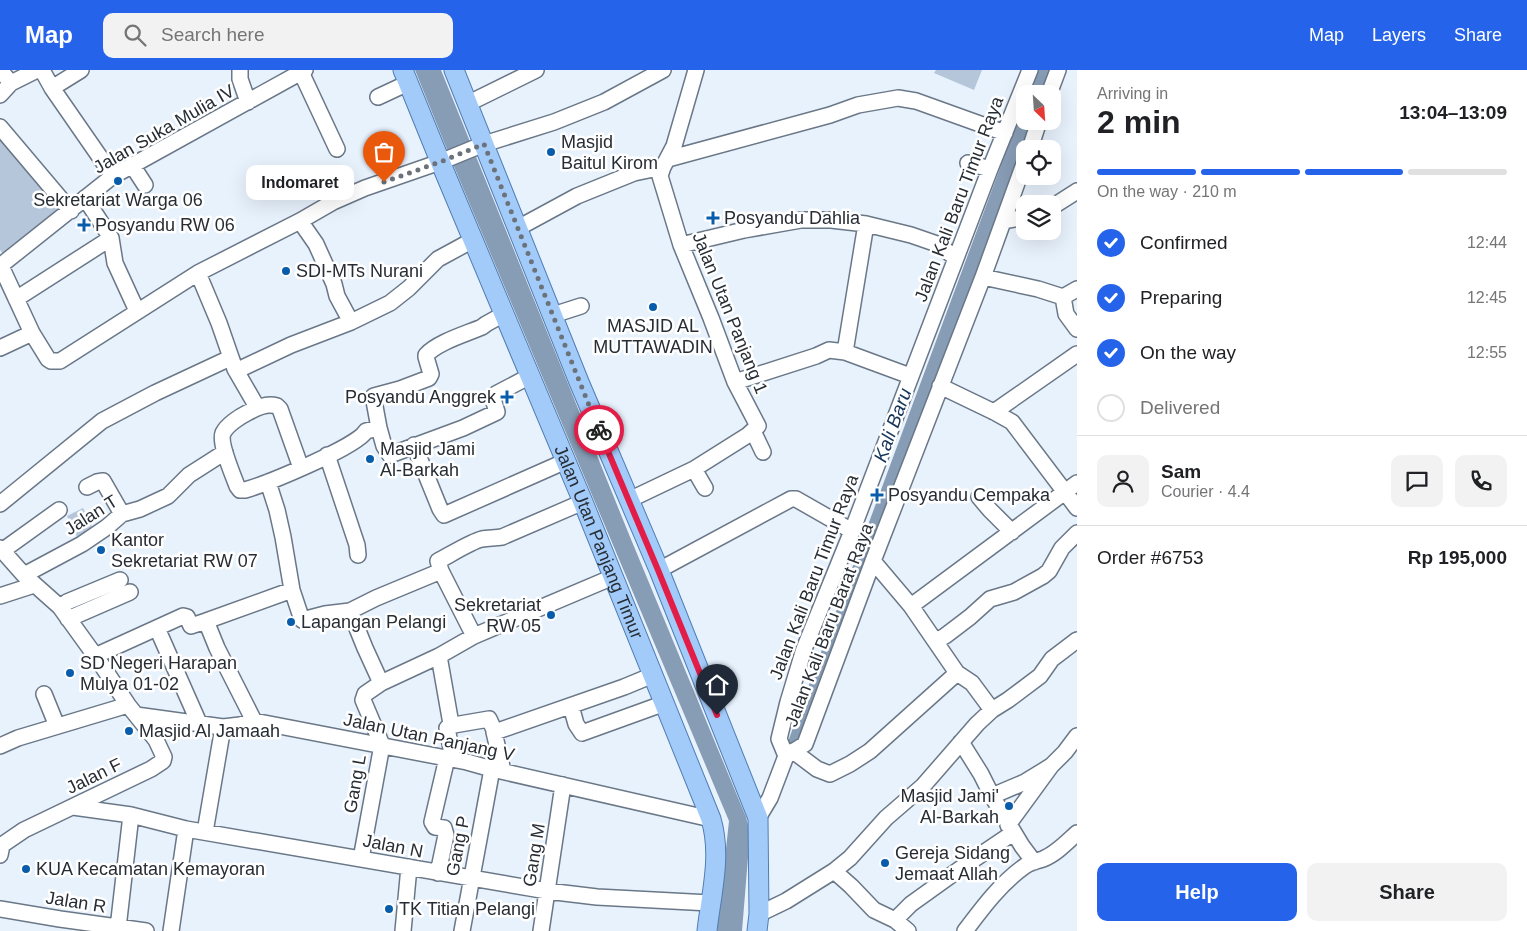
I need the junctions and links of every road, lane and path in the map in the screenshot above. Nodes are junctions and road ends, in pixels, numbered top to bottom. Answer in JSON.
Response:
{"nodes":[{"id":1,"x":0,"y":70,"type":"edge"},
{"id":2,"x":37,"y":70,"type":"edge"},
{"id":3,"x":42,"y":70,"type":"edge"},
{"id":4,"x":81,"y":70,"type":"edge"},
{"id":5,"x":240,"y":70,"type":"edge"},
{"id":6,"x":454,"y":70,"type":"edge"},
{"id":7,"x":536,"y":70,"type":"edge"},
{"id":8,"x":663,"y":70,"type":"edge"},
{"id":9,"x":696,"y":70,"type":"edge"},
{"id":10,"x":1030,"y":70,"type":"edge"},
{"id":11,"x":1058,"y":70,"type":"edge"},
{"id":12,"x":303,"y":71,"type":"edge"},
{"id":13,"x":406,"y":77,"type":"edge"},
{"id":14,"x":12,"y":83,"type":"junction"},
{"id":15,"x":1052,"y":85,"type":"edge"},
{"id":16,"x":52,"y":88,"type":"junction"},
{"id":17,"x":0,"y":96,"type":"edge"},
{"id":18,"x":378,"y":97,"type":"dead end"},
{"id":19,"x":248,"y":102,"type":"junction"},
{"id":20,"x":467,"y":104,"type":"junction"},
{"id":21,"x":0,"y":127,"type":"edge"},
{"id":22,"x":1004,"y":133,"type":"junction"},
{"id":23,"x":481,"y":145,"type":"junction"},
{"id":24,"x":338,"y":149,"type":"dead end"},
{"id":25,"x":443,"y":161,"type":"junction"},
{"id":26,"x":665,"y":163,"type":"junction"},
{"id":27,"x":968,"y":163,"type":"dead end"},
{"id":28,"x":132,"y":165,"type":"junction"},
{"id":29,"x":990,"y":169,"type":"junction"},
{"id":30,"x":113,"y":176,"type":"junction"},
{"id":31,"x":145,"y":185,"type":"dead end"},
{"id":32,"x":1017,"y":185,"type":"edge"},
{"id":33,"x":1077,"y":191,"type":"edge"},
{"id":34,"x":85,"y":198,"type":"junction"},
{"id":35,"x":1061,"y":201,"type":"edge"},
{"id":36,"x":71,"y":211,"type":"junction"},
{"id":37,"x":1016,"y":218,"type":"edge"},
{"id":38,"x":300,"y":221,"type":"junction"},
{"id":39,"x":1004,"y":221,"type":"junction"},
{"id":40,"x":866,"y":224,"type":"junction"},
{"id":41,"x":518,"y":228,"type":"junction"},
{"id":42,"x":112,"y":238,"type":"junction"},
{"id":43,"x":473,"y":240,"type":"junction"},
{"id":44,"x":681,"y":245,"type":"junction"},
{"id":45,"x":956,"y":258,"type":"junction"},
{"id":46,"x":0,"y":265,"type":"edge"},
{"id":47,"x":198,"y":274,"type":"junction"},
{"id":48,"x":983,"y":277,"type":"junction"},
{"id":49,"x":1077,"y":289,"type":"edge"},
{"id":50,"x":1063,"y":297,"type":"junction"},
{"id":51,"x":16,"y":299,"type":"junction"},
{"id":52,"x":581,"y":306,"type":"dead end"},
{"id":53,"x":137,"y":311,"type":"junction"},
{"id":54,"x":504,"y":314,"type":"junction"},
{"id":55,"x":553,"y":315,"type":"junction"},
{"id":56,"x":351,"y":322,"type":"junction"},
{"id":57,"x":1077,"y":329,"type":"edge"},
{"id":58,"x":32,"y":333,"type":"junction"},
{"id":59,"x":0,"y":348,"type":"edge"},
{"id":60,"x":845,"y":352,"type":"junction"},
{"id":61,"x":1077,"y":354,"type":"edge"},
{"id":62,"x":234,"y":365,"type":"junction"},
{"id":63,"x":530,"y":376,"type":"junction"},
{"id":64,"x":910,"y":376,"type":"junction"},
{"id":65,"x":735,"y":382,"type":"junction"},
{"id":66,"x":940,"y":386,"type":"junction"},
{"id":67,"x":257,"y":407,"type":"junction"},
{"id":68,"x":994,"y":412,"type":"junction"},
{"id":69,"x":379,"y":428,"type":"junction"},
{"id":70,"x":753,"y":431,"type":"junction"},
{"id":71,"x":414,"y":445,"type":"junction"},
{"id":72,"x":225,"y":452,"type":"junction"},
{"id":73,"x":763,"y":452,"type":"dead end"},
{"id":74,"x":327,"y":456,"type":"junction"},
{"id":75,"x":566,"y":462,"type":"junction"},
{"id":76,"x":301,"y":468,"type":"junction"},
{"id":77,"x":694,"y":469,"type":"junction"},
{"id":78,"x":268,"y":482,"type":"junction"},
{"id":79,"x":1077,"y":483,"type":"edge"},
{"id":80,"x":87,"y":487,"type":"dead end"},
{"id":81,"x":705,"y":488,"type":"dead end"},
{"id":82,"x":1064,"y":492,"type":"junction"},
{"id":83,"x":979,"y":497,"type":"dead end"},
{"id":84,"x":629,"y":500,"type":"junction"},
{"id":85,"x":583,"y":502,"type":"junction"},
{"id":86,"x":0,"y":504,"type":"edge"},
{"id":87,"x":1077,"y":508,"type":"edge"},
{"id":88,"x":60,"y":510,"type":"dead end"},
{"id":89,"x":122,"y":514,"type":"junction"},
{"id":90,"x":852,"y":531,"type":"junction"},
{"id":91,"x":1012,"y":532,"type":"junction"},
{"id":92,"x":1077,"y":533,"type":"edge"},
{"id":93,"x":1,"y":549,"type":"edge"},
{"id":94,"x":358,"y":555,"type":"dead end"},
{"id":95,"x":873,"y":560,"type":"junction"},
{"id":96,"x":658,"y":570,"type":"junction"},
{"id":97,"x":441,"y":571,"type":"junction"},
{"id":98,"x":613,"y":577,"type":"junction"},
{"id":99,"x":29,"y":580,"type":"junction"},
{"id":100,"x":125,"y":586,"type":"dead end"},
{"id":101,"x":292,"y":590,"type":"junction"},
{"id":102,"x":0,"y":596,"type":"edge"},
{"id":103,"x":911,"y":606,"type":"junction"},
{"id":104,"x":350,"y":611,"type":"junction"},
{"id":105,"x":64,"y":613,"type":"junction"},
{"id":106,"x":206,"y":621,"type":"junction"},
{"id":107,"x":157,"y":628,"type":"junction"},
{"id":108,"x":474,"y":636,"type":"junction"},
{"id":109,"x":1077,"y":640,"type":"edge"},
{"id":110,"x":936,"y":641,"type":"junction"},
{"id":111,"x":96,"y":656,"type":"junction"},
{"id":112,"x":439,"y":656,"type":"junction"},
{"id":113,"x":957,"y":673,"type":"junction"},
{"id":114,"x":653,"y":675,"type":"junction"},
{"id":115,"x":381,"y":682,"type":"junction"},
{"id":116,"x":44,"y":694,"type":"dead end"},
{"id":117,"x":665,"y":703,"type":"junction"},
{"id":118,"x":571,"y":706,"type":"junction"},
{"id":119,"x":132,"y":710,"type":"junction"},
{"id":120,"x":992,"y":710,"type":"junction"},
{"id":121,"x":254,"y":721,"type":"junction"},
{"id":122,"x":199,"y":723,"type":"junction"},
{"id":123,"x":450,"y":724,"type":"junction"},
{"id":124,"x":57,"y":726,"type":"junction"},
{"id":125,"x":223,"y":727,"type":"junction"},
{"id":126,"x":494,"y":732,"type":"junction"},
{"id":127,"x":1077,"y":736,"type":"edge"},
{"id":128,"x":961,"y":742,"type":"junction"},
{"id":129,"x":382,"y":745,"type":"junction"},
{"id":130,"x":0,"y":746,"type":"edge"},
{"id":131,"x":789,"y":754,"type":"junction"},
{"id":132,"x":450,"y":758,"type":"junction"},
{"id":133,"x":1051,"y":766,"type":"junction"},
{"id":134,"x":497,"y":770,"type":"junction"},
{"id":135,"x":563,"y":785,"type":"junction"},
{"id":136,"x":992,"y":796,"type":"junction"},
{"id":137,"x":73,"y":807,"type":"junction"},
{"id":138,"x":130,"y":815,"type":"junction"},
{"id":139,"x":711,"y":819,"type":"junction"},
{"id":140,"x":759,"y":823,"type":"junction"},
{"id":141,"x":186,"y":828,"type":"junction"},
{"id":142,"x":1011,"y":829,"type":"junction"},
{"id":143,"x":205,"y":832,"type":"junction"},
{"id":144,"x":1077,"y":833,"type":"edge"},
{"id":145,"x":1,"y":847,"type":"edge"},
{"id":146,"x":361,"y":859,"type":"junction"},
{"id":147,"x":1034,"y":862,"type":"junction"},
{"id":148,"x":409,"y":867,"type":"junction"},
{"id":149,"x":834,"y":871,"type":"junction"},
{"id":150,"x":438,"y":873,"type":"junction"},
{"id":151,"x":471,"y":879,"type":"junction"},
{"id":152,"x":547,"y":891,"type":"junction"},
{"id":153,"x":710,"y":903,"type":"junction"},
{"id":154,"x":0,"y":909,"type":"edge"},
{"id":155,"x":758,"y":923,"type":"edge"},
{"id":156,"x":59,"y":925,"type":"edge"},
{"id":157,"x":899,"y":927,"type":"edge"},
{"id":158,"x":118,"y":928,"type":"junction"},
{"id":159,"x":146,"y":931,"type":"edge"},
{"id":160,"x":171,"y":931,"type":"edge"},
{"id":161,"x":403,"y":931,"type":"edge"},
{"id":162,"x":462,"y":931,"type":"edge"},
{"id":163,"x":541,"y":931,"type":"edge"},
{"id":164,"x":707,"y":931,"type":"edge"},
{"id":165,"x":965,"y":931,"type":"edge"}],
"edges":[{"from":1,"to":14,"type":"street"},
{"from":2,"to":14,"type":"street"},
{"from":3,"to":16,"type":"street"},
{"from":4,"to":16,"type":"street"},
{"from":5,"to":19,"type":"street"},
{"from":6,"to":20,"type":"main road"},
{"from":7,"to":20,"type":"street"},
{"from":8,"to":23,"type":"street"},
{"from":9,"to":26,"type":"street","name":"Jalan Utan Panjang 1"},
{"from":10,"to":22,"type":"street","name":"Jalan Kali Baru Timur Raya"},
{"from":11,"to":15,"type":"street"},
{"from":12,"to":19,"type":"street","name":"Jalan Suka Mulia IV"},
{"from":12,"to":24,"type":"street"},
{"from":13,"to":18,"type":"street"},
{"from":13,"to":25,"type":"main road","name":"Jalan Utan Panjang Timur"},
{"from":14,"to":17,"type":"street"},
{"from":16,"to":30,"type":"street"},
{"from":19,"to":28,"type":"street","name":"Jalan Suka Mulia IV"},
{"from":20,"to":23,"type":"main road"},
{"from":21,"to":36,"type":"street"},
{"from":22,"to":26,"type":"street"},
{"from":22,"to":29,"type":"street","name":"Jalan Kali Baru Timur Raya"},
{"from":23,"to":25,"type":"street"},
{"from":23,"to":41,"type":"main road"},
{"from":25,"to":38,"type":"street"},
{"from":25,"to":43,"type":"main road","name":"Jalan Utan Panjang Timur"},
{"from":26,"to":41,"type":"street"},
{"from":26,"to":44,"type":"street","name":"Jalan Utan Panjang 1"},
{"from":27,"to":29,"type":"street"},
{"from":28,"to":30,"type":"street","name":"Jalan Suka Mulia IV"},
{"from":28,"to":31,"type":"street"},
{"from":29,"to":45,"type":"street","name":"Jalan Kali Baru Timur Raya"},
{"from":30,"to":34,"type":"street","name":"Jalan Suka Mulia IV"},
{"from":32,"to":39,"type":"street","name":"Jalan Kali Baru Barat Raya"},
{"from":33,"to":35,"type":"street"},
{"from":34,"to":36,"type":"street","name":"Jalan Suka Mulia IV"},
{"from":34,"to":42,"type":"street"},
{"from":36,"to":46,"type":"street","name":"Jalan Suka Mulia IV"},
{"from":37,"to":39,"type":"street"},
{"from":38,"to":47,"type":"street"},
{"from":38,"to":56,"type":"street"},
{"from":39,"to":48,"type":"street","name":"Jalan Kali Baru Barat Raya"},
{"from":40,"to":44,"type":"street"},
{"from":40,"to":45,"type":"street"},
{"from":40,"to":60,"type":"street"},
{"from":41,"to":55,"type":"main road"},
{"from":42,"to":51,"type":"street"},
{"from":42,"to":53,"type":"street"},
{"from":43,"to":54,"type":"main road","name":"Jalan Utan Panjang Timur"},
{"from":43,"to":56,"type":"street"},
{"from":44,"to":65,"type":"street","name":"Jalan Utan Panjang 1"},
{"from":45,"to":64,"type":"street","name":"Jalan Kali Baru Timur Raya"},
{"from":46,"to":51,"type":"street"},
{"from":47,"to":53,"type":"street"},
{"from":47,"to":62,"type":"street"},
{"from":48,"to":50,"type":"street"},
{"from":48,"to":66,"type":"street","name":"Jalan Kali Baru Barat Raya"},
{"from":49,"to":50,"type":"street"},
{"from":50,"to":57,"type":"street"},
{"from":51,"to":58,"type":"street"},
{"from":52,"to":55,"type":"street"},
{"from":53,"to":58,"type":"street"},
{"from":54,"to":63,"type":"main road","name":"Jalan Utan Panjang Timur"},
{"from":54,"to":69,"type":"street"},
{"from":55,"to":84,"type":"main road"},
{"from":56,"to":62,"type":"street"},
{"from":58,"to":59,"type":"street"},
{"from":60,"to":64,"type":"street"},
{"from":60,"to":65,"type":"street"},
{"from":61,"to":68,"type":"street"},
{"from":62,"to":67,"type":"street"},
{"from":62,"to":86,"type":"street"},
{"from":63,"to":71,"type":"street"},
{"from":63,"to":75,"type":"main road","name":"Jalan Utan Panjang Timur"},
{"from":64,"to":90,"type":"street","name":"Jalan Kali Baru Timur Raya"},
{"from":65,"to":70,"type":"street","name":"Jalan Utan Panjang 1"},
{"from":66,"to":68,"type":"street"},
{"from":66,"to":95,"type":"street","name":"Jalan Kali Baru Barat Raya"},
{"from":67,"to":72,"type":"street"},
{"from":67,"to":76,"type":"street"},
{"from":68,"to":82,"type":"street"},
{"from":69,"to":71,"type":"street"},
{"from":69,"to":74,"type":"street"},
{"from":70,"to":73,"type":"street"},
{"from":70,"to":77,"type":"street"},
{"from":71,"to":75,"type":"street"},
{"from":72,"to":78,"type":"street"},
{"from":72,"to":89,"type":"street","name":"Jalan T"},
{"from":74,"to":76,"type":"street"},
{"from":74,"to":94,"type":"street"},
{"from":75,"to":85,"type":"main road","name":"Jalan Utan Panjang Timur"},
{"from":76,"to":78,"type":"street"},
{"from":77,"to":81,"type":"street"},
{"from":77,"to":84,"type":"street"},
{"from":78,"to":101,"type":"street"},
{"from":79,"to":82,"type":"street"},
{"from":80,"to":89,"type":"street"},
{"from":82,"to":87,"type":"street"},
{"from":82,"to":91,"type":"street"},
{"from":83,"to":91,"type":"street"},
{"from":84,"to":96,"type":"main road"},
{"from":85,"to":97,"type":"street"},
{"from":85,"to":98,"type":"main road","name":"Jalan Utan Panjang Timur"},
{"from":88,"to":93,"type":"street"},
{"from":89,"to":99,"type":"street","name":"Jalan T"},
{"from":90,"to":96,"type":"street"},
{"from":90,"to":131,"type":"street","name":"Jalan Kali Baru Timur Raya"},
{"from":91,"to":103,"type":"street"},
{"from":92,"to":110,"type":"street"},
{"from":93,"to":99,"type":"street"},
{"from":95,"to":103,"type":"street"},
{"from":95,"to":131,"type":"street","name":"Jalan Kali Baru Barat Raya"},
{"from":96,"to":140,"type":"main road"},
{"from":97,"to":104,"type":"street"},
{"from":97,"to":108,"type":"street"},
{"from":98,"to":108,"type":"street"},
{"from":98,"to":114,"type":"main road","name":"Jalan Utan Panjang Timur"},
{"from":99,"to":102,"type":"street","name":"Jalan T"},
{"from":99,"to":105,"type":"street"},
{"from":100,"to":105,"type":"street"},
{"from":101,"to":104,"type":"street"},
{"from":101,"to":106,"type":"street"},
{"from":103,"to":110,"type":"street"},
{"from":104,"to":115,"type":"street"},
{"from":105,"to":111,"type":"street"},
{"from":106,"to":107,"type":"street"},
{"from":106,"to":121,"type":"street"},
{"from":107,"to":111,"type":"street"},
{"from":107,"to":122,"type":"street"},
{"from":108,"to":112,"type":"street"},
{"from":109,"to":120,"type":"street"},
{"from":110,"to":113,"type":"street"},
{"from":111,"to":119,"type":"street"},
{"from":112,"to":115,"type":"street"},
{"from":112,"to":123,"type":"street"},
{"from":113,"to":120,"type":"street"},
{"from":113,"to":131,"type":"street"},
{"from":114,"to":117,"type":"main road","name":"Jalan Utan Panjang Timur"},
{"from":114,"to":118,"type":"street"},
{"from":115,"to":129,"type":"street"},
{"from":116,"to":124,"type":"street"},
{"from":117,"to":118,"type":"street"},
{"from":117,"to":139,"type":"main road","name":"Jalan Utan Panjang Timur"},
{"from":118,"to":126,"type":"street"},
{"from":119,"to":122,"type":"street","name":"Jalan Utan Panjang V"},
{"from":119,"to":124,"type":"street"},
{"from":119,"to":137,"type":"street","name":"Jalan F"},
{"from":120,"to":128,"type":"street"},
{"from":121,"to":125,"type":"street","name":"Jalan Utan Panjang V"},
{"from":121,"to":129,"type":"street","name":"Jalan Utan Panjang V"},
{"from":122,"to":125,"type":"street","name":"Jalan Utan Panjang V"},
{"from":123,"to":126,"type":"street"},
{"from":123,"to":132,"type":"street"},
{"from":124,"to":130,"type":"street"},
{"from":125,"to":143,"type":"street"},
{"from":126,"to":134,"type":"street"},
{"from":127,"to":133,"type":"street"},
{"from":128,"to":136,"type":"street"},
{"from":128,"to":149,"type":"street"},
{"from":129,"to":132,"type":"street","name":"Jalan Utan Panjang V"},
{"from":129,"to":146,"type":"street","name":"Gang L"},
{"from":131,"to":140,"type":"street"},
{"from":132,"to":134,"type":"street","name":"Jalan Utan Panjang V"},
{"from":132,"to":150,"type":"street"},
{"from":133,"to":136,"type":"street"},
{"from":133,"to":142,"type":"street"},
{"from":134,"to":135,"type":"street","name":"Jalan Utan Panjang V"},
{"from":134,"to":151,"type":"street","name":"Gang P"},
{"from":135,"to":139,"type":"street","name":"Jalan Utan Panjang V"},
{"from":135,"to":152,"type":"street","name":"Gang M"},
{"from":136,"to":142,"type":"street"},
{"from":137,"to":138,"type":"street","name":"Jalan N"},
{"from":137,"to":145,"type":"street","name":"Jalan F"},
{"from":138,"to":141,"type":"street","name":"Jalan N"},
{"from":138,"to":158,"type":"street"},
{"from":139,"to":153,"type":"main road","name":"Jalan Utan Panjang Timur"},
{"from":140,"to":155,"type":"main road"},
{"from":141,"to":143,"type":"street","name":"Jalan N"},
{"from":141,"to":160,"type":"street"},
{"from":142,"to":147,"type":"street"},
{"from":142,"to":157,"type":"street"},
{"from":143,"to":146,"type":"street","name":"Jalan N"},
{"from":144,"to":147,"type":"street"},
{"from":146,"to":148,"type":"street","name":"Jalan N"},
{"from":147,"to":165,"type":"street"},
{"from":148,"to":150,"type":"street","name":"Jalan N"},
{"from":148,"to":161,"type":"street"},
{"from":149,"to":155,"type":"street"},
{"from":149,"to":157,"type":"street"},
{"from":150,"to":151,"type":"street","name":"Jalan N"},
{"from":151,"to":152,"type":"street","name":"Jalan N"},
{"from":151,"to":162,"type":"street","name":"Gang P"},
{"from":152,"to":153,"type":"street","name":"Jalan N"},
{"from":152,"to":163,"type":"street","name":"Gang M"},
{"from":153,"to":164,"type":"main road","name":"Jalan Utan Panjang Timur"},
{"from":154,"to":156,"type":"street","name":"Jalan R"},
{"from":156,"to":158,"type":"street","name":"Jalan R"},
{"from":158,"to":159,"type":"street","name":"Jalan R"}]}
